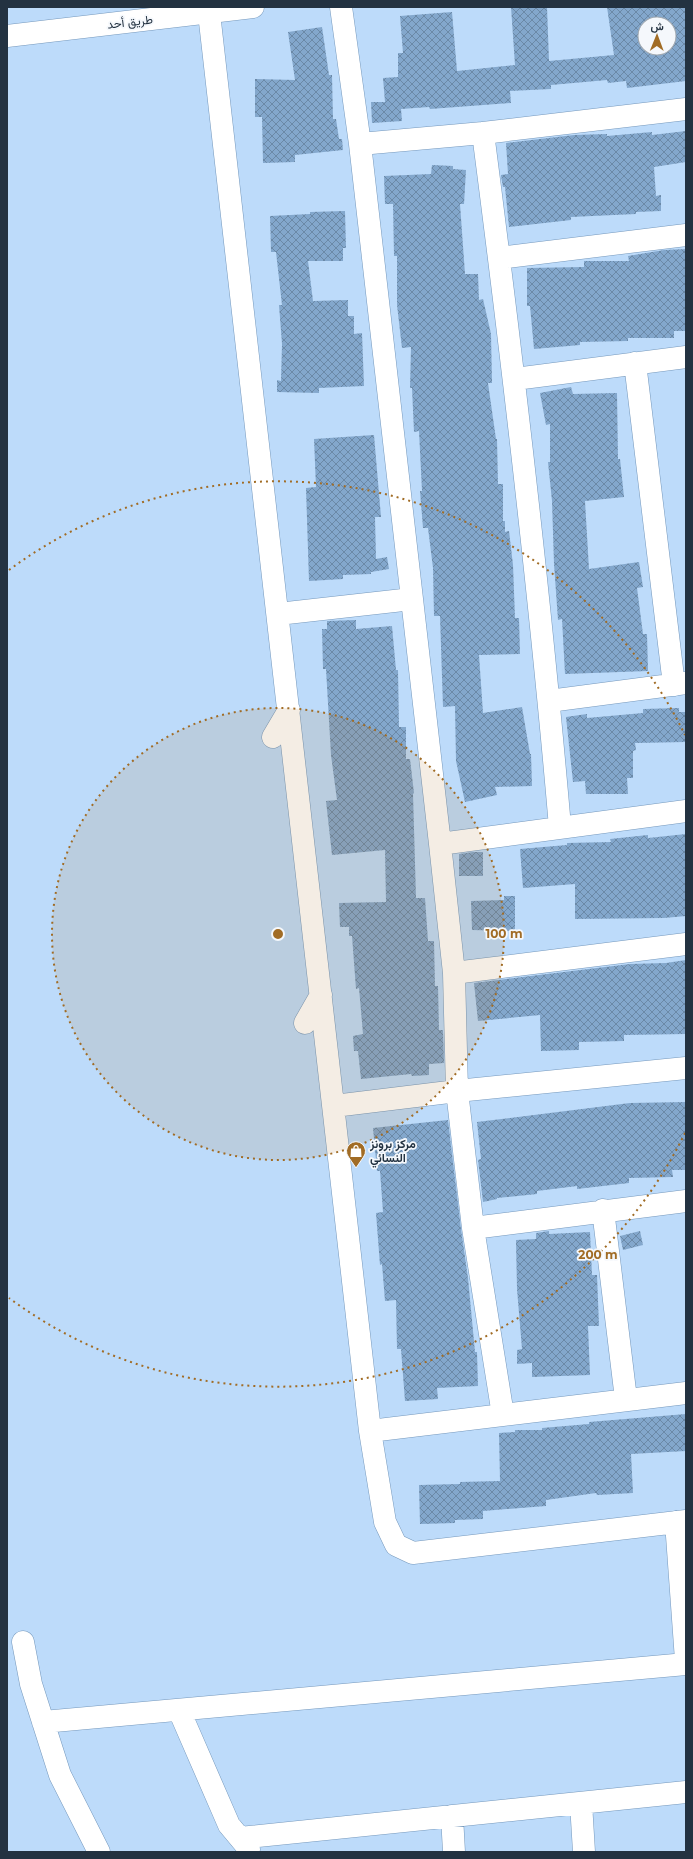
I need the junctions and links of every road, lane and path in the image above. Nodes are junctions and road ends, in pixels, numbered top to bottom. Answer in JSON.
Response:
{"nodes":[{"id":1,"x":253,"y":7,"type":"edge"},
{"id":2,"x":341,"y":7,"type":"edge"},
{"id":3,"x":210,"y":13,"type":"junction"},
{"id":4,"x":7,"y":36,"type":"edge"},
{"id":5,"x":686,"y":109,"type":"edge"},
{"id":6,"x":483,"y":133,"type":"junction"},
{"id":7,"x":360,"y":144,"type":"junction"},
{"id":8,"x":686,"y":235,"type":"edge"},
{"id":9,"x":499,"y":258,"type":"junction"},
{"id":10,"x":686,"y":357,"type":"edge"},
{"id":11,"x":635,"y":363,"type":"junction"},
{"id":12,"x":515,"y":379,"type":"junction"},
{"id":13,"x":412,"y":599,"type":"junction"},
{"id":14,"x":278,"y":614,"type":"junction"},
{"id":15,"x":680,"y":684,"type":"edge"},
{"id":16,"x":550,"y":701,"type":"junction"},
{"id":17,"x":289,"y":710,"type":"junction"},
{"id":18,"x":273,"y":737,"type":"dead end"},
{"id":19,"x":686,"y":811,"type":"edge"},
{"id":20,"x":560,"y":827,"type":"junction"},
{"id":21,"x":440,"y":844,"type":"junction"},
{"id":22,"x":686,"y":944,"type":"edge"},
{"id":23,"x":454,"y":973,"type":"junction"},
{"id":24,"x":321,"y":995,"type":"junction"},
{"id":25,"x":305,"y":1023,"type":"dead end"},
{"id":26,"x":686,"y":1068,"type":"edge"},
{"id":27,"x":457,"y":1091,"type":"junction"},
{"id":28,"x":334,"y":1106,"type":"junction"},
{"id":29,"x":686,"y":1201,"type":"edge"},
{"id":30,"x":603,"y":1210,"type":"junction"},
{"id":31,"x":473,"y":1228,"type":"junction"},
{"id":32,"x":686,"y":1392,"type":"edge"},
{"id":33,"x":626,"y":1399,"type":"junction"},
{"id":34,"x":503,"y":1415,"type":"junction"},
{"id":35,"x":370,"y":1431,"type":"junction"},
{"id":36,"x":681,"y":1522,"type":"edge"},
{"id":37,"x":23,"y":1642,"type":"dead end"},
{"id":38,"x":686,"y":1660,"type":"edge"},
{"id":39,"x":686,"y":1664,"type":"edge"},
{"id":40,"x":179,"y":1710,"type":"junction"},
{"id":41,"x":43,"y":1722,"type":"junction"},
{"id":42,"x":686,"y":1792,"type":"edge"},
{"id":43,"x":581,"y":1803,"type":"junction"},
{"id":44,"x":452,"y":1816,"type":"junction"},
{"id":45,"x":246,"y":1845,"type":"edge"},
{"id":46,"x":99,"y":1852,"type":"edge"},
{"id":47,"x":454,"y":1852,"type":"edge"},
{"id":48,"x":584,"y":1852,"type":"edge"}],
"edges":[{"from":1,"to":3,"type":"street","name":"طريق أحد"},
{"from":2,"to":7,"type":"street"},
{"from":3,"to":4,"type":"street","name":"طريق أحد"},
{"from":3,"to":14,"type":"street"},
{"from":5,"to":6,"type":"street"},
{"from":6,"to":7,"type":"street"},
{"from":6,"to":9,"type":"street"},
{"from":7,"to":13,"type":"street"},
{"from":8,"to":9,"type":"street"},
{"from":9,"to":12,"type":"street"},
{"from":10,"to":11,"type":"street"},
{"from":11,"to":12,"type":"street"},
{"from":11,"to":15,"type":"street"},
{"from":12,"to":16,"type":"street"},
{"from":13,"to":14,"type":"street"},
{"from":13,"to":21,"type":"street"},
{"from":14,"to":17,"type":"street"},
{"from":15,"to":16,"type":"street"},
{"from":16,"to":20,"type":"street"},
{"from":17,"to":18,"type":"street"},
{"from":17,"to":24,"type":"street"},
{"from":19,"to":20,"type":"street"},
{"from":20,"to":21,"type":"street"},
{"from":21,"to":23,"type":"street"},
{"from":22,"to":23,"type":"street"},
{"from":23,"to":27,"type":"street"},
{"from":24,"to":25,"type":"street"},
{"from":24,"to":28,"type":"street"},
{"from":26,"to":27,"type":"street"},
{"from":27,"to":28,"type":"street"},
{"from":27,"to":31,"type":"street"},
{"from":28,"to":35,"type":"street"},
{"from":29,"to":30,"type":"street"},
{"from":30,"to":31,"type":"street"},
{"from":30,"to":33,"type":"street"},
{"from":31,"to":34,"type":"street"},
{"from":32,"to":33,"type":"street"},
{"from":33,"to":34,"type":"street"},
{"from":34,"to":35,"type":"street"},
{"from":35,"to":36,"type":"street"},
{"from":36,"to":38,"type":"street"},
{"from":37,"to":41,"type":"street"},
{"from":39,"to":40,"type":"street"},
{"from":40,"to":41,"type":"street"},
{"from":40,"to":45,"type":"street"},
{"from":41,"to":46,"type":"street"},
{"from":42,"to":43,"type":"street"},
{"from":43,"to":44,"type":"street"},
{"from":43,"to":48,"type":"street"},
{"from":44,"to":45,"type":"street"},
{"from":44,"to":47,"type":"street"}]}
